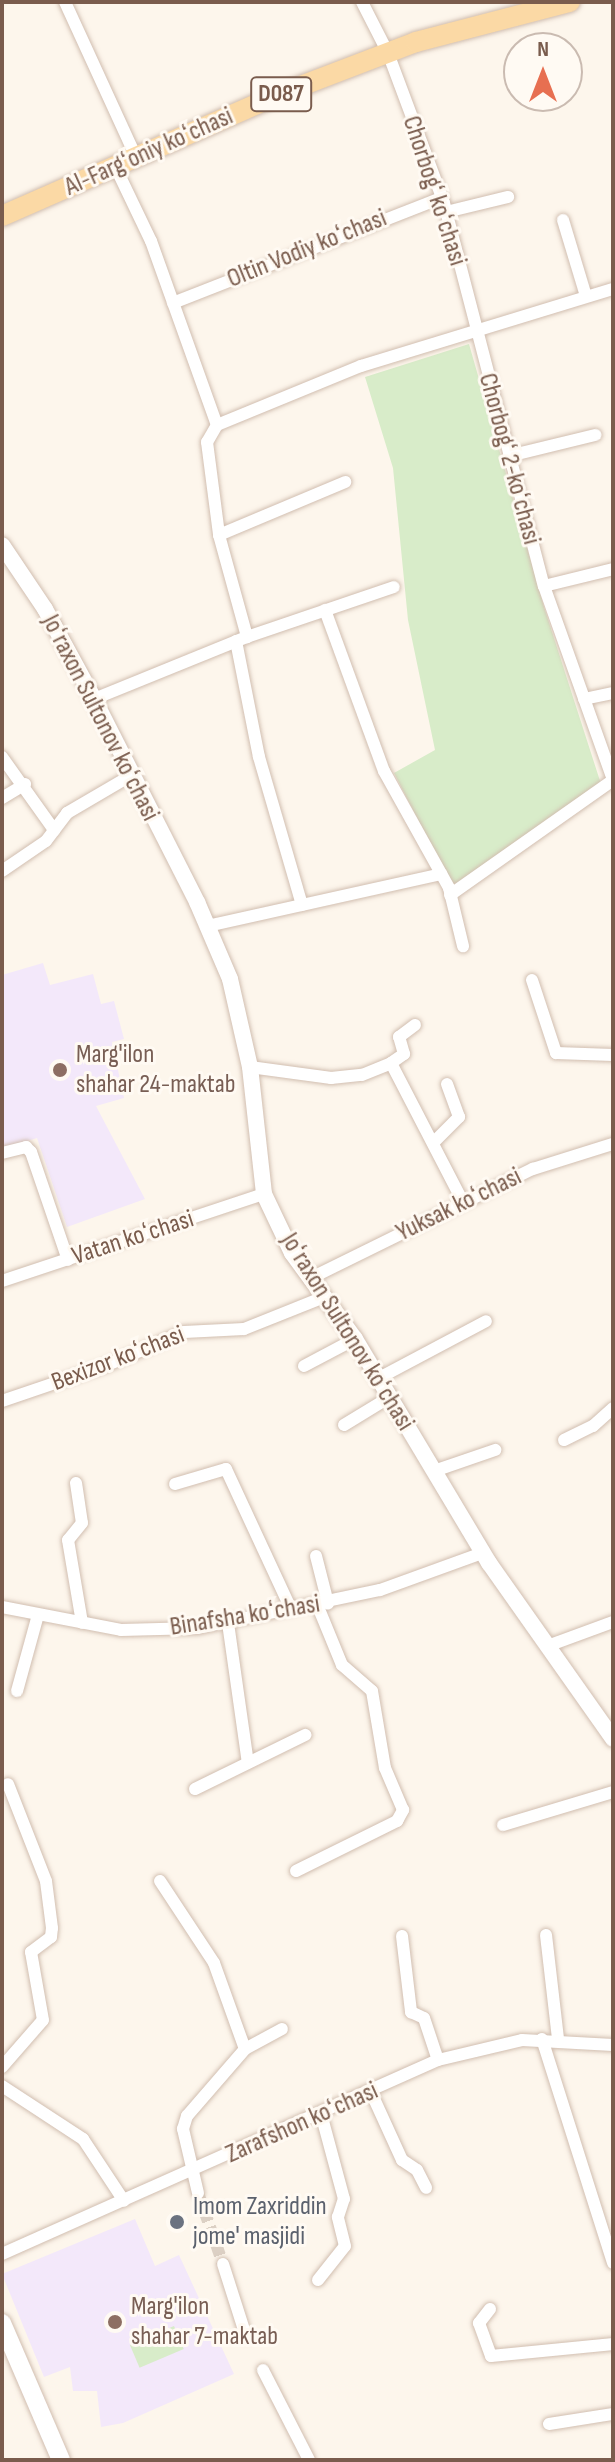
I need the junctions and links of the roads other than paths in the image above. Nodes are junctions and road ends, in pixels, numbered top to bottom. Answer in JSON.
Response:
{"nodes":[{"id":1,"x":65,"y":2,"type":"edge"},
{"id":2,"x":362,"y":2,"type":"edge"},
{"id":3,"x":570,"y":2,"type":"edge"},
{"id":4,"x":388,"y":53,"type":"junction"},
{"id":5,"x":136,"y":157,"type":"junction"},
{"id":6,"x":115,"y":166,"type":"junction"},
{"id":7,"x":508,"y":197,"type":"dead end"},
{"id":8,"x":441,"y":198,"type":"junction"},
{"id":9,"x":446,"y":212,"type":"junction"},
{"id":10,"x":2,"y":216,"type":"edge"},
{"id":11,"x":563,"y":220,"type":"dead end"},
{"id":12,"x":613,"y":289,"type":"edge"},
{"id":13,"x":586,"y":296,"type":"junction"},
{"id":14,"x":173,"y":303,"type":"junction"},
{"id":15,"x":475,"y":331,"type":"junction"},
{"id":16,"x":217,"y":425,"type":"junction"},
{"id":17,"x":595,"y":435,"type":"dead end"},
{"id":18,"x":509,"y":456,"type":"junction"},
{"id":19,"x":345,"y":482,"type":"dead end"},
{"id":20,"x":219,"y":535,"type":"junction"},
{"id":21,"x":2,"y":545,"type":"edge"},
{"id":22,"x":613,"y":569,"type":"edge"},
{"id":23,"x":544,"y":586,"type":"junction"},
{"id":24,"x":394,"y":587,"type":"dead end"},
{"id":25,"x":325,"y":610,"type":"junction"},
{"id":26,"x":242,"y":639,"type":"junction"},
{"id":27,"x":613,"y":693,"type":"edge"},
{"id":28,"x":94,"y":699,"type":"junction"},
{"id":29,"x":584,"y":699,"type":"junction"},
{"id":30,"x":2,"y":757,"type":"edge"},
{"id":31,"x":130,"y":776,"type":"junction"},
{"id":32,"x":613,"y":780,"type":"edge"},
{"id":33,"x":25,"y":784,"type":"junction"},
{"id":34,"x":2,"y":798,"type":"edge"},
{"id":35,"x":54,"y":830,"type":"junction"},
{"id":36,"x":2,"y":871,"type":"edge"},
{"id":37,"x":441,"y":874,"type":"junction"},
{"id":38,"x":450,"y":895,"type":"junction"},
{"id":39,"x":302,"y":905,"type":"junction"},
{"id":40,"x":207,"y":926,"type":"junction"},
{"id":41,"x":463,"y":946,"type":"dead end"},
{"id":42,"x":532,"y":980,"type":"dead end"},
{"id":43,"x":415,"y":1025,"type":"dead end"},
{"id":44,"x":613,"y":1055,"type":"edge"},
{"id":45,"x":391,"y":1063,"type":"junction"},
{"id":46,"x":250,"y":1067,"type":"junction"},
{"id":47,"x":447,"y":1084,"type":"dead end"},
{"id":48,"x":433,"y":1143,"type":"junction"},
{"id":49,"x":613,"y":1144,"type":"edge"},
{"id":50,"x":2,"y":1153,"type":"edge"},
{"id":51,"x":264,"y":1194,"type":"junction"},
{"id":52,"x":463,"y":1202,"type":"junction"},
{"id":53,"x":68,"y":1260,"type":"junction"},
{"id":54,"x":309,"y":1279,"type":"junction"},
{"id":55,"x":2,"y":1281,"type":"edge"},
{"id":56,"x":324,"y":1297,"type":"junction"},
{"id":57,"x":486,"y":1321,"type":"dead end"},
{"id":58,"x":355,"y":1339,"type":"junction"},
{"id":59,"x":304,"y":1366,"type":"dead end"},
{"id":60,"x":379,"y":1378,"type":"junction"},
{"id":61,"x":390,"y":1397,"type":"junction"},
{"id":62,"x":2,"y":1401,"type":"edge"},
{"id":63,"x":613,"y":1408,"type":"edge"},
{"id":64,"x":344,"y":1425,"type":"dead end"},
{"id":65,"x":564,"y":1440,"type":"dead end"},
{"id":66,"x":495,"y":1450,"type":"dead end"},
{"id":67,"x":434,"y":1471,"type":"junction"},
{"id":68,"x":76,"y":1483,"type":"dead end"},
{"id":69,"x":175,"y":1484,"type":"dead end"},
{"id":70,"x":482,"y":1553,"type":"junction"},
{"id":71,"x":316,"y":1556,"type":"dead end"},
{"id":72,"x":322,"y":1604,"type":"junction"},
{"id":73,"x":2,"y":1607,"type":"edge"},
{"id":74,"x":291,"y":1609,"type":"junction"},
{"id":75,"x":38,"y":1615,"type":"junction"},
{"id":76,"x":613,"y":1622,"type":"edge"},
{"id":77,"x":82,"y":1623,"type":"junction"},
{"id":78,"x":228,"y":1623,"type":"junction"},
{"id":79,"x":550,"y":1645,"type":"junction"},
{"id":80,"x":17,"y":1691,"type":"dead end"},
{"id":81,"x":305,"y":1735,"type":"dead end"},
{"id":82,"x":613,"y":1739,"type":"edge"},
{"id":83,"x":248,"y":1763,"type":"junction"},
{"id":84,"x":8,"y":1784,"type":"dead end"},
{"id":85,"x":195,"y":1789,"type":"dead end"},
{"id":86,"x":613,"y":1792,"type":"edge"},
{"id":87,"x":503,"y":1825,"type":"dead end"},
{"id":88,"x":296,"y":1871,"type":"dead end"},
{"id":89,"x":160,"y":1881,"type":"dead end"},
{"id":90,"x":546,"y":1935,"type":"dead end"},
{"id":91,"x":402,"y":1936,"type":"dead end"},
{"id":92,"x":282,"y":2029,"type":"dead end"},
{"id":93,"x":542,"y":2039,"type":"junction"},
{"id":94,"x":558,"y":2039,"type":"junction"},
{"id":95,"x":613,"y":2045,"type":"edge"},
{"id":96,"x":245,"y":2049,"type":"junction"},
{"id":97,"x":438,"y":2060,"type":"junction"},
{"id":98,"x":2,"y":2067,"type":"edge"},
{"id":99,"x":2,"y":2086,"type":"edge"},
{"id":100,"x":371,"y":2092,"type":"junction"},
{"id":101,"x":321,"y":2114,"type":"junction"},
{"id":102,"x":193,"y":2173,"type":"junction"},
{"id":103,"x":426,"y":2188,"type":"dead end"},
{"id":104,"x":198,"y":2193,"type":"tunnel mouth"},
{"id":105,"x":124,"y":2201,"type":"junction"},
{"id":106,"x":2,"y":2254,"type":"edge"},
{"id":107,"x":613,"y":2263,"type":"edge"},
{"id":108,"x":223,"y":2264,"type":"tunnel mouth"},
{"id":109,"x":318,"y":2280,"type":"dead end"},
{"id":110,"x":490,"y":2309,"type":"dead end"},
{"id":111,"x":2,"y":2323,"type":"edge"},
{"id":112,"x":246,"y":2336,"type":"dead end"},
{"id":113,"x":613,"y":2344,"type":"edge"},
{"id":114,"x":263,"y":2370,"type":"dead end"},
{"id":115,"x":613,"y":2414,"type":"edge"},
{"id":116,"x":549,"y":2424,"type":"dead end"},
{"id":117,"x":61,"y":2460,"type":"edge"},
{"id":118,"x":309,"y":2460,"type":"edge"}],
"edges":[{"from":1,"to":5,"type":"street"},
{"from":2,"to":4,"type":"street","name":"Chorbogʻ koʻchasi"},
{"from":3,"to":4,"type":"main road","name":"Al-Fargʻoniy koʻchasi","number":"D087"},
{"from":4,"to":5,"type":"main road","name":"Al-Fargʻoniy koʻchasi","number":"D087"},
{"from":4,"to":8,"type":"street","name":"Chorbogʻ koʻchasi"},
{"from":5,"to":6,"type":"main road","name":"Al-Fargʻoniy koʻchasi","number":"D087"},
{"from":6,"to":10,"type":"main road","name":"Al-Fargʻoniy koʻchasi","number":"D087"},
{"from":6,"to":14,"type":"street"},
{"from":7,"to":9,"type":"street"},
{"from":8,"to":9,"type":"street","name":"Chorbogʻ koʻchasi"},
{"from":8,"to":14,"type":"street","name":"Oltin Vodiy koʻchasi"},
{"from":9,"to":15,"type":"street","name":"Chorbogʻ koʻchasi"},
{"from":11,"to":13,"type":"street"},
{"from":12,"to":13,"type":"street"},
{"from":13,"to":15,"type":"street"},
{"from":14,"to":16,"type":"street"},
{"from":15,"to":16,"type":"street"},
{"from":15,"to":18,"type":"street","name":"Chorbogʻ 2-koʻchasi"},
{"from":16,"to":20,"type":"street"},
{"from":17,"to":18,"type":"street"},
{"from":18,"to":23,"type":"street","name":"Chorbogʻ 2-koʻchasi"},
{"from":19,"to":20,"type":"street"},
{"from":20,"to":26,"type":"street"},
{"from":21,"to":28,"type":"street","name":"Joʻraxon Sultonov koʻchasi"},
{"from":22,"to":23,"type":"street"},
{"from":23,"to":29,"type":"street"},
{"from":24,"to":25,"type":"street"},
{"from":25,"to":26,"type":"street"},
{"from":25,"to":37,"type":"street"},
{"from":26,"to":28,"type":"street"},
{"from":26,"to":39,"type":"street"},
{"from":27,"to":29,"type":"street"},
{"from":28,"to":31,"type":"street","name":"Joʻraxon Sultonov koʻchasi"},
{"from":29,"to":32,"type":"street"},
{"from":30,"to":33,"type":"street"},
{"from":31,"to":35,"type":"street"},
{"from":31,"to":40,"type":"street","name":"Joʻraxon Sultonov koʻchasi"},
{"from":32,"to":38,"type":"street"},
{"from":33,"to":34,"type":"street"},
{"from":33,"to":35,"type":"street"},
{"from":35,"to":36,"type":"street"},
{"from":37,"to":38,"type":"street"},
{"from":37,"to":39,"type":"street"},
{"from":38,"to":41,"type":"street"},
{"from":39,"to":40,"type":"street"},
{"from":40,"to":46,"type":"street","name":"Joʻraxon Sultonov koʻchasi"},
{"from":42,"to":44,"type":"street"},
{"from":43,"to":45,"type":"street"},
{"from":45,"to":46,"type":"street"},
{"from":45,"to":48,"type":"street"},
{"from":46,"to":51,"type":"street","name":"Joʻraxon Sultonov koʻchasi"},
{"from":47,"to":48,"type":"street"},
{"from":48,"to":52,"type":"street"},
{"from":49,"to":52,"type":"street","name":"Yuksak koʻchasi"},
{"from":50,"to":53,"type":"street"},
{"from":51,"to":53,"type":"street","name":"Vatan koʻchasi"},
{"from":51,"to":54,"type":"street","name":"Joʻraxon Sultonov koʻchasi"},
{"from":52,"to":54,"type":"street","name":"Yuksak koʻchasi"},
{"from":53,"to":55,"type":"street","name":"Vatan koʻchasi"},
{"from":54,"to":56,"type":"street","name":"Joʻraxon Sultonov koʻchasi"},
{"from":56,"to":58,"type":"street","name":"Joʻraxon Sultonov koʻchasi"},
{"from":56,"to":62,"type":"street","name":"Bexizor koʻchasi"},
{"from":57,"to":60,"type":"street"},
{"from":58,"to":59,"type":"street"},
{"from":58,"to":60,"type":"street","name":"Joʻraxon Sultonov koʻchasi"},
{"from":60,"to":61,"type":"street","name":"Joʻraxon Sultonov koʻchasi"},
{"from":61,"to":64,"type":"street"},
{"from":61,"to":67,"type":"street","name":"Joʻraxon Sultonov koʻchasi"},
{"from":63,"to":65,"type":"street"},
{"from":66,"to":67,"type":"street"},
{"from":67,"to":70,"type":"street","name":"Joʻraxon Sultonov koʻchasi"},
{"from":68,"to":77,"type":"street"},
{"from":69,"to":74,"type":"street"},
{"from":70,"to":72,"type":"street","name":"Binafsha koʻchasi"},
{"from":70,"to":79,"type":"street","name":"Joʻraxon Sultonov koʻchasi"},
{"from":71,"to":72,"type":"street"},
{"from":72,"to":74,"type":"street","name":"Binafsha koʻchasi"},
{"from":72,"to":88,"type":"street"},
{"from":73,"to":75,"type":"street","name":"Binafsha koʻchasi"},
{"from":74,"to":78,"type":"street","name":"Binafsha koʻchasi"},
{"from":75,"to":77,"type":"street","name":"Binafsha koʻchasi"},
{"from":75,"to":80,"type":"street"},
{"from":76,"to":79,"type":"street"},
{"from":77,"to":78,"type":"street","name":"Binafsha koʻchasi"},
{"from":78,"to":83,"type":"street"},
{"from":79,"to":82,"type":"street","name":"Joʻraxon Sultonov koʻchasi"},
{"from":81,"to":83,"type":"street"},
{"from":83,"to":85,"type":"street"},
{"from":84,"to":98,"type":"street"},
{"from":86,"to":87,"type":"street"},
{"from":89,"to":96,"type":"street"},
{"from":90,"to":94,"type":"street"},
{"from":91,"to":97,"type":"street"},
{"from":92,"to":96,"type":"street"},
{"from":93,"to":94,"type":"street","name":"Zarafshon koʻchasi"},
{"from":93,"to":97,"type":"street","name":"Zarafshon koʻchasi"},
{"from":93,"to":107,"type":"street"},
{"from":94,"to":95,"type":"street","name":"Zarafshon koʻchasi"},
{"from":96,"to":102,"type":"street"},
{"from":97,"to":100,"type":"street","name":"Zarafshon koʻchasi"},
{"from":99,"to":105,"type":"street"},
{"from":100,"to":101,"type":"street","name":"Zarafshon koʻchasi"},
{"from":100,"to":103,"type":"street"},
{"from":101,"to":102,"type":"street","name":"Zarafshon koʻchasi"},
{"from":101,"to":109,"type":"street"},
{"from":102,"to":104,"type":"street"},
{"from":102,"to":105,"type":"street","name":"Zarafshon koʻchasi"},
{"from":105,"to":106,"type":"street","name":"Zarafshon koʻchasi"},
{"from":108,"to":112,"type":"street"},
{"from":110,"to":113,"type":"street"},
{"from":111,"to":117,"type":"main road"},
{"from":114,"to":118,"type":"street"},
{"from":115,"to":116,"type":"street"}]}
